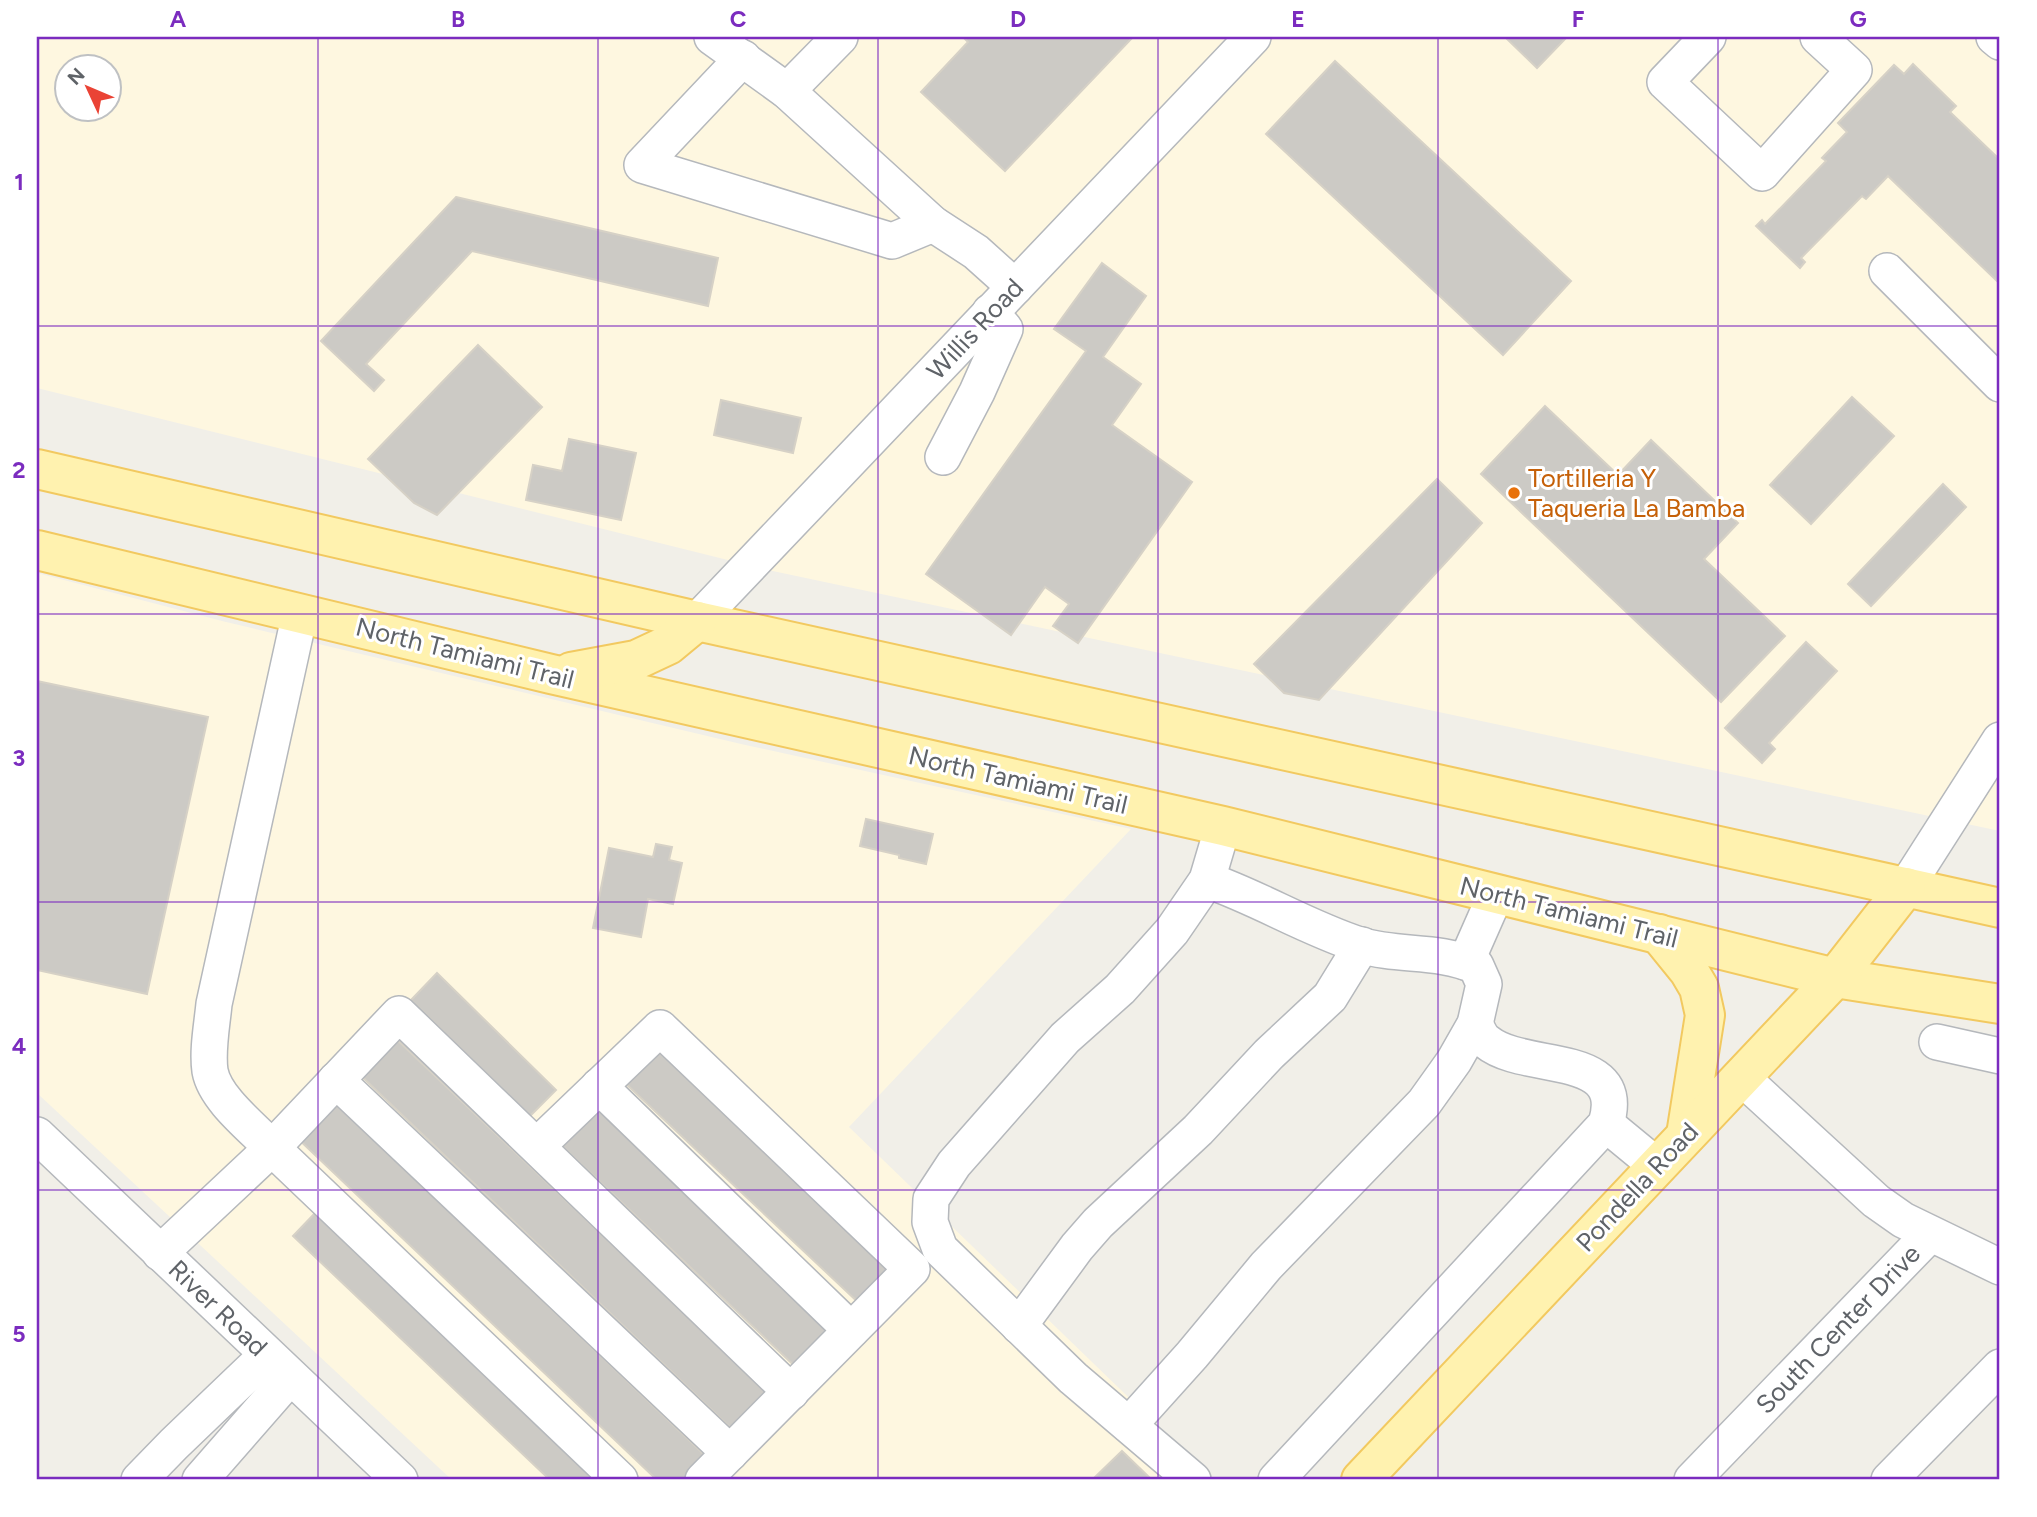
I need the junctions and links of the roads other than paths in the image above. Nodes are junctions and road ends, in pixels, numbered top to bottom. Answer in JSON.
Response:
{"nodes":[{"id":1,"x":712,"y":37,"type":"edge"},
{"id":2,"x":840,"y":37,"type":"edge"},
{"id":3,"x":1253,"y":37,"type":"edge"},
{"id":4,"x":1708,"y":37,"type":"edge"},
{"id":5,"x":1818,"y":37,"type":"edge"},
{"id":6,"x":1994,"y":37,"type":"edge"},
{"id":7,"x":2000,"y":42,"type":"edge"},
{"id":8,"x":743,"y":58,"type":"junction"},
{"id":9,"x":787,"y":91,"type":"junction"},
{"id":10,"x":933,"y":224,"type":"junction"},
{"id":11,"x":1886,"y":271,"type":"dead end"},
{"id":12,"x":1015,"y":287,"type":"junction"},
{"id":13,"x":990,"y":312,"type":"junction"},
{"id":14,"x":2000,"y":384,"type":"edge"},
{"id":15,"x":943,"y":457,"type":"dead end"},
{"id":16,"x":37,"y":469,"type":"edge"},
{"id":17,"x":37,"y":550,"type":"edge"},
{"id":18,"x":300,"y":613,"type":"junction"},
{"id":19,"x":697,"y":621,"type":"junction"},
{"id":20,"x":551,"y":674,"type":"junction"},
{"id":21,"x":2000,"y":740,"type":"edge"},
{"id":22,"x":1223,"y":826,"type":"junction"},
{"id":23,"x":1207,"y":880,"type":"junction"},
{"id":24,"x":1906,"y":887,"type":"junction"},
{"id":25,"x":1496,"y":894,"type":"junction"},
{"id":26,"x":2000,"y":908,"type":"edge"},
{"id":27,"x":1659,"y":934,"type":"junction"},
{"id":28,"x":1362,"y":945,"type":"junction"},
{"id":29,"x":1466,"y":962,"type":"junction"},
{"id":30,"x":1835,"y":978,"type":"junction"},
{"id":31,"x":1999,"y":1004,"type":"edge"},
{"id":32,"x":1475,"y":1024,"type":"junction"},
{"id":33,"x":1937,"y":1042,"type":"dead end"},
{"id":34,"x":1994,"y":1055,"type":"edge"},
{"id":35,"x":1741,"y":1077,"type":"junction"},
{"id":36,"x":336,"y":1080,"type":"junction"},
{"id":37,"x":599,"y":1086,"type":"junction"},
{"id":38,"x":1606,"y":1124,"type":"junction"},
{"id":39,"x":37,"y":1135,"type":"edge"},
{"id":40,"x":1686,"y":1135,"type":"junction"},
{"id":41,"x":537,"y":1146,"type":"junction"},
{"id":42,"x":272,"y":1148,"type":"junction"},
{"id":43,"x":1657,"y":1166,"type":"junction"},
{"id":44,"x":1930,"y":1234,"type":"junction"},
{"id":45,"x":160,"y":1253,"type":"junction"},
{"id":46,"x":2000,"y":1267,"type":"edge"},
{"id":47,"x":1019,"y":1326,"type":"junction"},
{"id":48,"x":851,"y":1329,"type":"junction"},
{"id":49,"x":279,"y":1366,"type":"junction"},
{"id":50,"x":2000,"y":1367,"type":"edge"},
{"id":51,"x":791,"y":1392,"type":"junction"},
{"id":52,"x":1129,"y":1425,"type":"junction"},
{"id":53,"x":730,"y":1453,"type":"junction"},
{"id":54,"x":139,"y":1480,"type":"edge"},
{"id":55,"x":200,"y":1480,"type":"edge"},
{"id":56,"x":400,"y":1480,"type":"edge"},
{"id":57,"x":620,"y":1480,"type":"edge"},
{"id":58,"x":703,"y":1480,"type":"edge"},
{"id":59,"x":1193,"y":1480,"type":"edge"},
{"id":60,"x":1276,"y":1480,"type":"edge"},
{"id":61,"x":1361,"y":1480,"type":"edge"},
{"id":62,"x":1692,"y":1480,"type":"edge"},
{"id":63,"x":1889,"y":1480,"type":"edge"}],
"edges":[{"from":1,"to":8,"type":"street"},
{"from":2,"to":9,"type":"street"},
{"from":3,"to":12,"type":"street","name":"Willis Road"},
{"from":4,"to":5,"type":"street"},
{"from":6,"to":7,"type":"street"},
{"from":8,"to":9,"type":"street"},
{"from":8,"to":10,"type":"street"},
{"from":9,"to":10,"type":"street"},
{"from":10,"to":12,"type":"street"},
{"from":11,"to":14,"type":"street"},
{"from":12,"to":13,"type":"street","name":"Willis Road"},
{"from":13,"to":15,"type":"street"},
{"from":13,"to":19,"type":"street","name":"Willis Road"},
{"from":16,"to":19,"type":"main road"},
{"from":17,"to":18,"type":"main road","name":"North Tamiami Trail"},
{"from":18,"to":20,"type":"main road","name":"North Tamiami Trail"},
{"from":18,"to":42,"type":"street"},
{"from":19,"to":20,"type":"main road"},
{"from":19,"to":24,"type":"main road"},
{"from":20,"to":22,"type":"main road","name":"North Tamiami Trail"},
{"from":21,"to":24,"type":"street"},
{"from":22,"to":23,"type":"street"},
{"from":22,"to":25,"type":"main road","name":"North Tamiami Trail"},
{"from":23,"to":28,"type":"street"},
{"from":23,"to":47,"type":"street"},
{"from":24,"to":26,"type":"main road"},
{"from":24,"to":30,"type":"main road","name":"Pondella Road"},
{"from":25,"to":27,"type":"main road","name":"North Tamiami Trail"},
{"from":25,"to":29,"type":"street"},
{"from":27,"to":30,"type":"main road","name":"North Tamiami Trail"},
{"from":27,"to":40,"type":"main road"},
{"from":28,"to":29,"type":"street"},
{"from":28,"to":47,"type":"street"},
{"from":29,"to":32,"type":"street"},
{"from":30,"to":31,"type":"main road","name":"North Tamiami Trail"},
{"from":30,"to":35,"type":"main road","name":"Pondella Road"},
{"from":31,"to":34,"type":"street"},
{"from":32,"to":38,"type":"street"},
{"from":32,"to":52,"type":"street"},
{"from":33,"to":34,"type":"street"},
{"from":35,"to":40,"type":"main road","name":"Pondella Road"},
{"from":35,"to":44,"type":"street"},
{"from":36,"to":41,"type":"street"},
{"from":36,"to":42,"type":"street"},
{"from":36,"to":53,"type":"street"},
{"from":37,"to":41,"type":"street"},
{"from":37,"to":48,"type":"street"},
{"from":37,"to":48,"type":"street"},
{"from":38,"to":43,"type":"street"},
{"from":38,"to":60,"type":"street"},
{"from":39,"to":45,"type":"street","name":"River Road"},
{"from":40,"to":43,"type":"main road","name":"Pondella Road"},
{"from":41,"to":51,"type":"street"},
{"from":42,"to":45,"type":"street"},
{"from":42,"to":57,"type":"street"},
{"from":43,"to":61,"type":"main road","name":"Pondella Road"},
{"from":44,"to":46,"type":"street","name":"South Center Drive"},
{"from":44,"to":62,"type":"street","name":"South Center Drive"},
{"from":45,"to":49,"type":"street","name":"River Road"},
{"from":47,"to":52,"type":"street"},
{"from":48,"to":51,"type":"street"},
{"from":49,"to":54,"type":"street"},
{"from":49,"to":55,"type":"street"},
{"from":49,"to":56,"type":"street","name":"River Road"},
{"from":50,"to":63,"type":"street"},
{"from":51,"to":53,"type":"street"},
{"from":52,"to":59,"type":"street"},
{"from":53,"to":58,"type":"street"}]}
